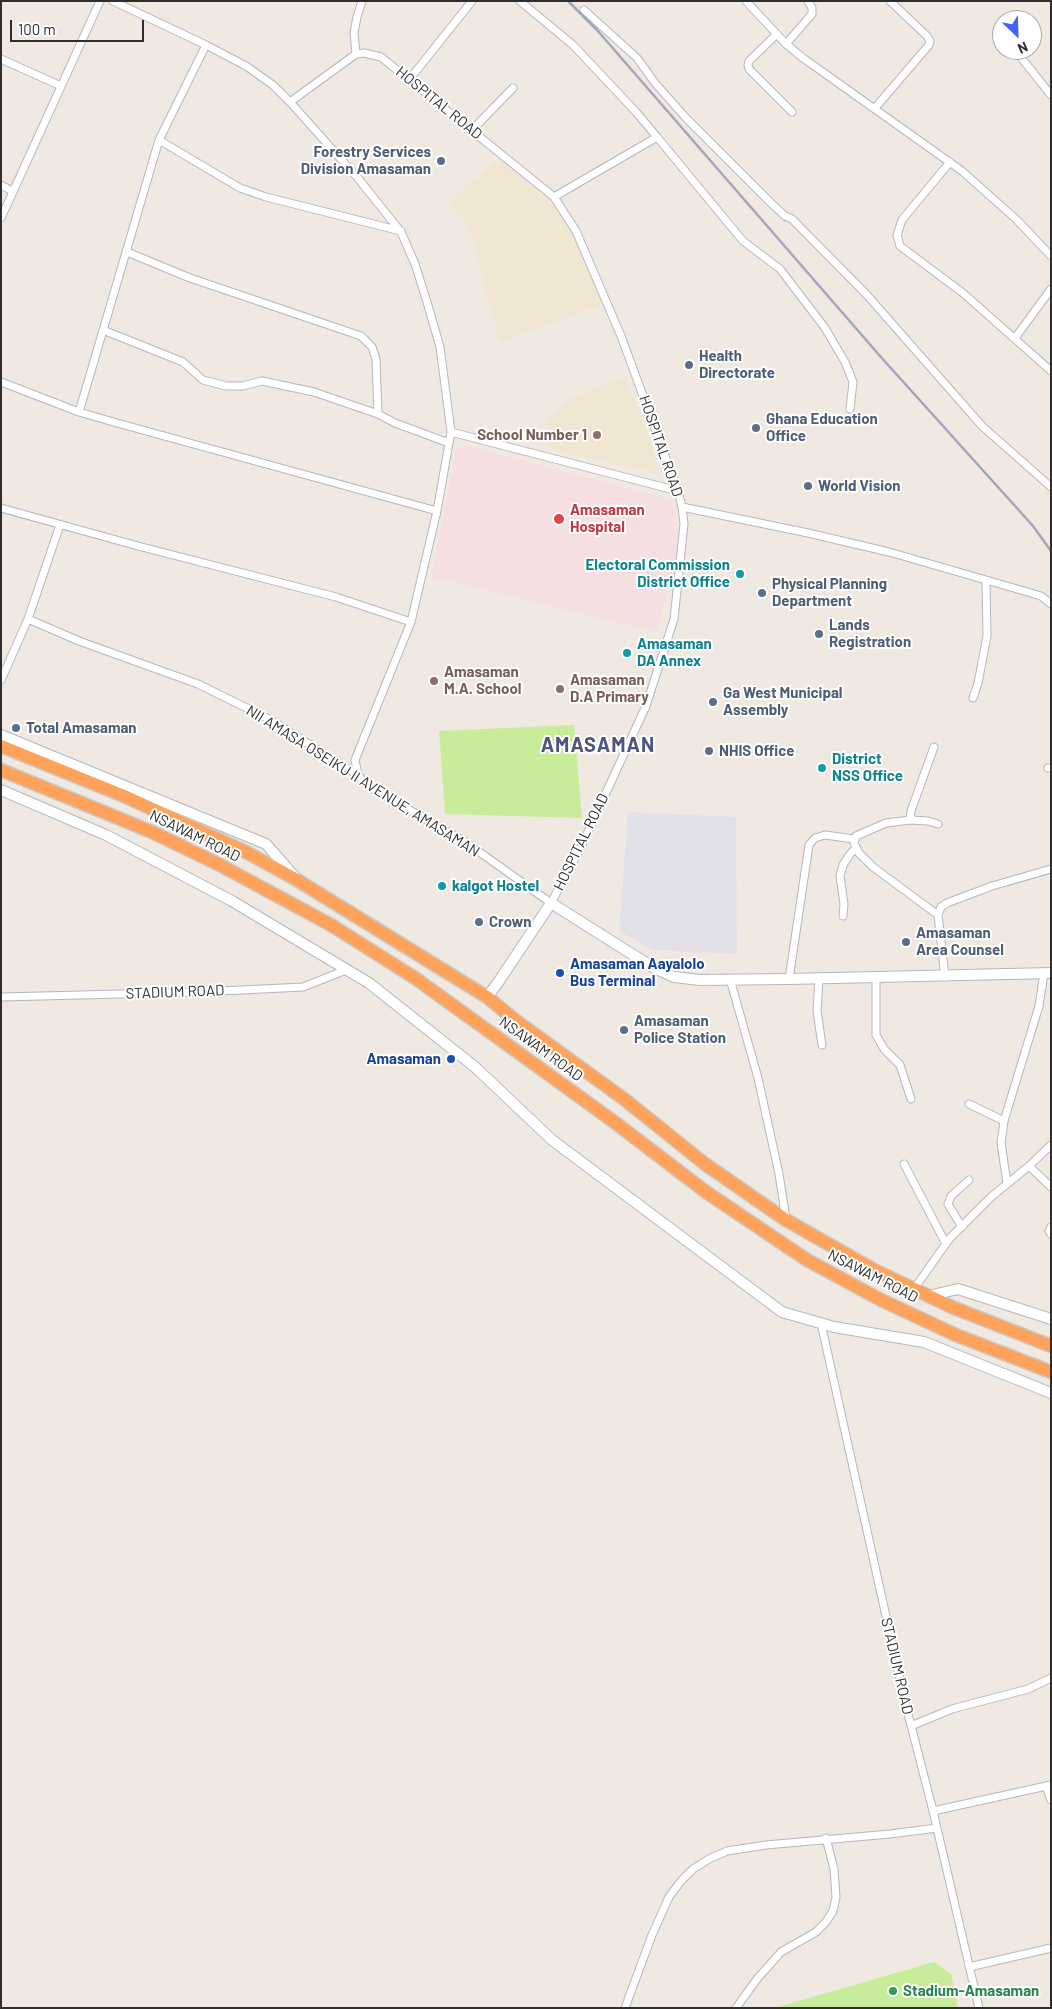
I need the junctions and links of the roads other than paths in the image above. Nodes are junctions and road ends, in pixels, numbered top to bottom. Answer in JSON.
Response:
{"nodes":[{"id":1,"x":100,"y":1,"type":"edge"},
{"id":2,"x":113,"y":1,"type":"edge"},
{"id":3,"x":362,"y":1,"type":"edge"},
{"id":4,"x":472,"y":1,"type":"edge"},
{"id":5,"x":520,"y":1,"type":"edge"},
{"id":6,"x":746,"y":1,"type":"edge"},
{"id":7,"x":808,"y":1,"type":"edge"},
{"id":8,"x":890,"y":1,"type":"edge"},
{"id":9,"x":584,"y":10,"type":"dead end"},
{"id":10,"x":777,"y":34,"type":"junction"},
{"id":11,"x":786,"y":44,"type":"junction"},
{"id":12,"x":206,"y":45,"type":"junction"},
{"id":13,"x":356,"y":54,"type":"junction"},
{"id":14,"x":1,"y":59,"type":"edge"},
{"id":15,"x":1023,"y":60,"type":"edge"},
{"id":16,"x":409,"y":80,"type":"junction"},
{"id":17,"x":60,"y":86,"type":"junction"},
{"id":18,"x":513,"y":88,"type":"dead end"},
{"id":19,"x":1051,"y":94,"type":"edge"},
{"id":20,"x":290,"y":102,"type":"junction"},
{"id":21,"x":875,"y":108,"type":"junction"},
{"id":22,"x":792,"y":112,"type":"dead end"},
{"id":23,"x":473,"y":129,"type":"junction"},
{"id":24,"x":657,"y":137,"type":"junction"},
{"id":25,"x":159,"y":140,"type":"junction"},
{"id":26,"x":950,"y":162,"type":"junction"},
{"id":27,"x":1,"y":186,"type":"edge"},
{"id":28,"x":12,"y":191,"type":"junction"},
{"id":29,"x":554,"y":197,"type":"junction"},
{"id":30,"x":1,"y":218,"type":"edge"},
{"id":31,"x":401,"y":232,"type":"junction"},
{"id":32,"x":127,"y":252,"type":"junction"},
{"id":33,"x":1051,"y":256,"type":"edge"},
{"id":34,"x":1051,"y":289,"type":"edge"},
{"id":35,"x":103,"y":330,"type":"junction"},
{"id":36,"x":1015,"y":338,"type":"junction"},
{"id":37,"x":1051,"y":371,"type":"edge"},
{"id":38,"x":1,"y":382,"type":"edge"},
{"id":39,"x":850,"y":409,"type":"dead end"},
{"id":40,"x":79,"y":412,"type":"junction"},
{"id":41,"x":378,"y":414,"type":"junction"},
{"id":42,"x":451,"y":432,"type":"junction"},
{"id":43,"x":449,"y":443,"type":"junction"},
{"id":44,"x":1051,"y":488,"type":"edge"},
{"id":45,"x":678,"y":491,"type":"junction"},
{"id":46,"x":682,"y":507,"type":"junction"},
{"id":47,"x":1,"y":508,"type":"edge"},
{"id":48,"x":437,"y":511,"type":"junction"},
{"id":49,"x":60,"y":525,"type":"junction"},
{"id":50,"x":986,"y":580,"type":"junction"},
{"id":51,"x":1051,"y":604,"type":"edge"},
{"id":52,"x":28,"y":619,"type":"junction"},
{"id":53,"x":411,"y":622,"type":"junction"},
{"id":54,"x":1,"y":680,"type":"edge"},
{"id":55,"x":973,"y":698,"type":"dead end"},
{"id":56,"x":1,"y":735,"type":"edge"},
{"id":57,"x":1,"y":746,"type":"edge"},
{"id":58,"x":934,"y":747,"type":"dead end"},
{"id":59,"x":1,"y":770,"type":"edge"},
{"id":60,"x":358,"y":775,"type":"junction"},
{"id":61,"x":1,"y":790,"type":"edge"},
{"id":62,"x":910,"y":820,"type":"junction"},
{"id":63,"x":938,"y":824,"type":"dead end"},
{"id":64,"x":854,"y":839,"type":"junction"},
{"id":65,"x":856,"y":848,"type":"junction"},
{"id":66,"x":1051,"y":869,"type":"edge"},
{"id":67,"x":297,"y":880,"type":"junction"},
{"id":68,"x":551,"y":903,"type":"junction"},
{"id":69,"x":938,"y":915,"type":"junction"},
{"id":70,"x":843,"y":916,"type":"dead end"},
{"id":71,"x":346,"y":970,"type":"junction"},
{"id":72,"x":1047,"y":973,"type":"edge"},
{"id":73,"x":876,"y":977,"type":"junction"},
{"id":74,"x":945,"y":977,"type":"junction"},
{"id":75,"x":819,"y":978,"type":"junction"},
{"id":76,"x":730,"y":979,"type":"junction"},
{"id":77,"x":789,"y":979,"type":"junction"},
{"id":78,"x":1,"y":997,"type":"edge"},
{"id":79,"x":487,"y":997,"type":"junction"},
{"id":80,"x":822,"y":1045,"type":"dead end"},
{"id":81,"x":911,"y":1099,"type":"dead end"},
{"id":82,"x":969,"y":1104,"type":"dead end"},
{"id":83,"x":1004,"y":1121,"type":"junction"},
{"id":84,"x":1051,"y":1145,"type":"edge"},
{"id":85,"x":904,"y":1164,"type":"dead end"},
{"id":86,"x":1029,"y":1166,"type":"junction"},
{"id":87,"x":969,"y":1180,"type":"dead end"},
{"id":88,"x":1007,"y":1183,"type":"junction"},
{"id":89,"x":1051,"y":1187,"type":"edge"},
{"id":90,"x":786,"y":1220,"type":"junction"},
{"id":91,"x":962,"y":1227,"type":"junction"},
{"id":92,"x":1051,"y":1227,"type":"edge"},
{"id":93,"x":1051,"y":1234,"type":"edge"},
{"id":94,"x":946,"y":1244,"type":"junction"},
{"id":95,"x":914,"y":1289,"type":"junction"},
{"id":96,"x":928,"y":1296,"type":"junction"},
{"id":97,"x":1051,"y":1319,"type":"edge"},
{"id":98,"x":821,"y":1323,"type":"junction"},
{"id":99,"x":1051,"y":1346,"type":"edge"},
{"id":100,"x":1051,"y":1372,"type":"edge"},
{"id":101,"x":1051,"y":1393,"type":"edge"},
{"id":102,"x":1051,"y":1678,"type":"edge"},
{"id":103,"x":911,"y":1726,"type":"junction"},
{"id":104,"x":1048,"y":1786,"type":"edge"},
{"id":105,"x":1051,"y":1800,"type":"edge"},
{"id":106,"x":933,"y":1811,"type":"junction"},
{"id":107,"x":937,"y":1828,"type":"junction"},
{"id":108,"x":826,"y":1838,"type":"junction"},
{"id":109,"x":1051,"y":1948,"type":"edge"},
{"id":110,"x":969,"y":1967,"type":"junction"},
{"id":111,"x":625,"y":2008,"type":"edge"},
{"id":112,"x":736,"y":2008,"type":"edge"},
{"id":113,"x":979,"y":2008,"type":"edge"}],
"edges":[{"from":1,"to":17,"type":"street"},
{"from":2,"to":12,"type":"street"},
{"from":3,"to":13,"type":"street"},
{"from":4,"to":16,"type":"street"},
{"from":5,"to":24,"type":"street"},
{"from":6,"to":10,"type":"street"},
{"from":7,"to":11,"type":"street"},
{"from":8,"to":21,"type":"street"},
{"from":9,"to":44,"type":"street"},
{"from":10,"to":11,"type":"street"},
{"from":10,"to":22,"type":"street"},
{"from":11,"to":21,"type":"street"},
{"from":12,"to":20,"type":"street"},
{"from":12,"to":25,"type":"street"},
{"from":13,"to":16,"type":"street","name":"HOSPITAL ROAD"},
{"from":13,"to":20,"type":"street"},
{"from":14,"to":17,"type":"street"},
{"from":15,"to":19,"type":"street"},
{"from":16,"to":23,"type":"street","name":"HOSPITAL ROAD"},
{"from":17,"to":28,"type":"street"},
{"from":18,"to":23,"type":"street"},
{"from":20,"to":31,"type":"street"},
{"from":21,"to":26,"type":"street"},
{"from":23,"to":29,"type":"street","name":"HOSPITAL ROAD"},
{"from":24,"to":29,"type":"street"},
{"from":24,"to":39,"type":"street"},
{"from":25,"to":31,"type":"street"},
{"from":25,"to":32,"type":"street"},
{"from":26,"to":33,"type":"street"},
{"from":26,"to":36,"type":"street"},
{"from":27,"to":28,"type":"street"},
{"from":28,"to":30,"type":"street"},
{"from":29,"to":45,"type":"street","name":"HOSPITAL ROAD"},
{"from":31,"to":42,"type":"street"},
{"from":32,"to":35,"type":"street"},
{"from":32,"to":41,"type":"street"},
{"from":34,"to":36,"type":"street"},
{"from":35,"to":40,"type":"street"},
{"from":35,"to":41,"type":"street"},
{"from":36,"to":37,"type":"street"},
{"from":38,"to":40,"type":"street"},
{"from":40,"to":48,"type":"street"},
{"from":41,"to":43,"type":"street"},
{"from":42,"to":43,"type":"street"},
{"from":42,"to":45,"type":"street"},
{"from":43,"to":48,"type":"street"},
{"from":45,"to":46,"type":"street","name":"HOSPITAL ROAD"},
{"from":46,"to":50,"type":"street"},
{"from":46,"to":68,"type":"street","name":"HOSPITAL ROAD"},
{"from":47,"to":49,"type":"street"},
{"from":48,"to":53,"type":"street"},
{"from":49,"to":52,"type":"street"},
{"from":49,"to":53,"type":"street"},
{"from":50,"to":51,"type":"street"},
{"from":50,"to":55,"type":"street"},
{"from":52,"to":54,"type":"street"},
{"from":52,"to":60,"type":"street","name":"NII AMASA OSEIKU II AVENUE, AMASAMAN"},
{"from":53,"to":60,"type":"street"},
{"from":56,"to":67,"type":"main road"},
{"from":57,"to":67,"type":"highway","name":"NSAWAM ROAD"},
{"from":58,"to":62,"type":"street"},
{"from":59,"to":100,"type":"highway","name":"NSAWAM ROAD"},
{"from":60,"to":68,"type":"street","name":"NII AMASA OSEIKU II AVENUE, AMASAMAN"},
{"from":61,"to":71,"type":"main road"},
{"from":62,"to":63,"type":"street"},
{"from":62,"to":64,"type":"street"},
{"from":64,"to":65,"type":"street"},
{"from":64,"to":77,"type":"street"},
{"from":65,"to":69,"type":"street"},
{"from":65,"to":70,"type":"street"},
{"from":66,"to":69,"type":"street"},
{"from":67,"to":79,"type":"highway","name":"NSAWAM ROAD"},
{"from":68,"to":76,"type":"main road"},
{"from":68,"to":79,"type":"main road","name":"HOSPITAL ROAD"},
{"from":69,"to":74,"type":"street"},
{"from":71,"to":78,"type":"street","name":"STADIUM ROAD"},
{"from":71,"to":98,"type":"main road"},
{"from":72,"to":74,"type":"main road"},
{"from":72,"to":83,"type":"street"},
{"from":73,"to":74,"type":"main road"},
{"from":73,"to":75,"type":"main road"},
{"from":73,"to":81,"type":"street"},
{"from":75,"to":77,"type":"main road"},
{"from":75,"to":80,"type":"street"},
{"from":76,"to":77,"type":"main road"},
{"from":76,"to":90,"type":"street"},
{"from":79,"to":90,"type":"highway","name":"NSAWAM ROAD"},
{"from":82,"to":83,"type":"street"},
{"from":83,"to":88,"type":"street"},
{"from":84,"to":86,"type":"street"},
{"from":85,"to":94,"type":"street"},
{"from":86,"to":88,"type":"street"},
{"from":86,"to":89,"type":"street"},
{"from":87,"to":91,"type":"street"},
{"from":88,"to":91,"type":"street"},
{"from":90,"to":95,"type":"highway","name":"NSAWAM ROAD"},
{"from":91,"to":94,"type":"street"},
{"from":92,"to":93,"type":"street"},
{"from":94,"to":95,"type":"street"},
{"from":95,"to":96,"type":"highway","name":"NSAWAM ROAD"},
{"from":96,"to":97,"type":"main road"},
{"from":96,"to":99,"type":"highway","name":"NSAWAM ROAD"},
{"from":98,"to":101,"type":"main road"},
{"from":98,"to":103,"type":"street","name":"STADIUM ROAD"},
{"from":102,"to":103,"type":"street"},
{"from":103,"to":106,"type":"street","name":"STADIUM ROAD"},
{"from":104,"to":105,"type":"street"},
{"from":104,"to":106,"type":"street"},
{"from":106,"to":107,"type":"street","name":"STADIUM ROAD"},
{"from":107,"to":108,"type":"street"},
{"from":107,"to":110,"type":"street","name":"STADIUM ROAD"},
{"from":108,"to":111,"type":"street"},
{"from":108,"to":112,"type":"street"},
{"from":109,"to":110,"type":"street"},
{"from":110,"to":113,"type":"street","name":"STADIUM ROAD"}]}
